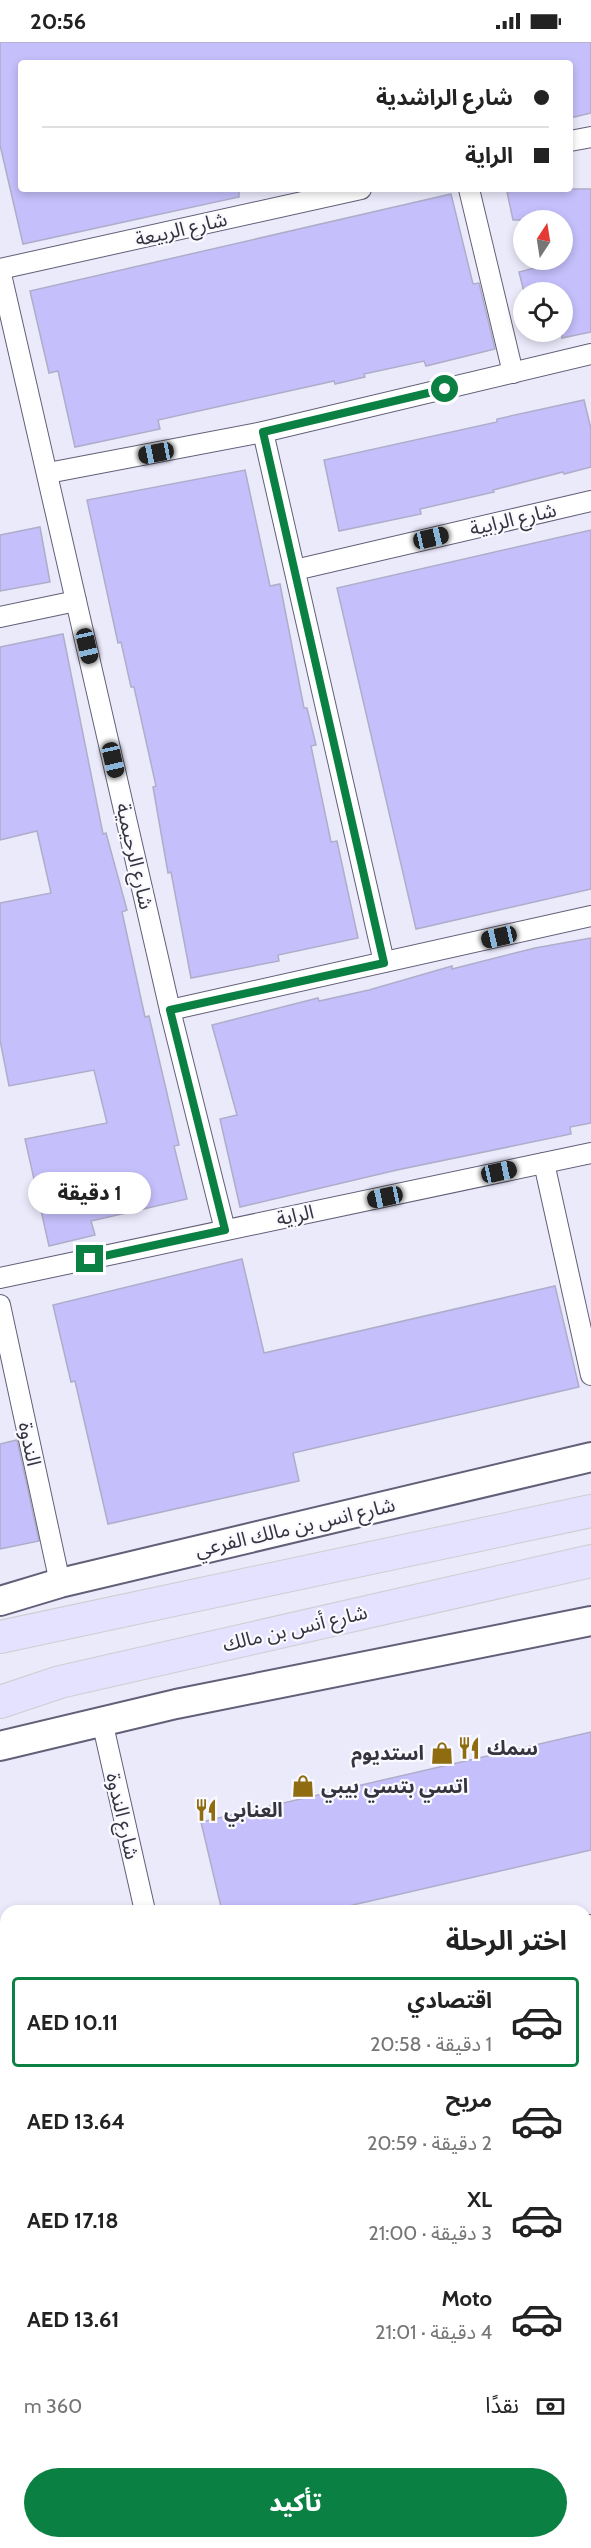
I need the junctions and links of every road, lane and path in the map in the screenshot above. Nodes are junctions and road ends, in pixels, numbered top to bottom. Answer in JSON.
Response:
{"nodes":[{"id":1,"x":591,"y":137,"type":"edge"},
{"id":2,"x":573,"y":140,"type":"edge"},
{"id":3,"x":347,"y":192,"type":"edge"},
{"id":4,"x":470,"y":192,"type":"edge"},
{"id":5,"x":0,"y":269,"type":"edge"},
{"id":6,"x":591,"y":354,"type":"edge"},
{"id":7,"x":513,"y":373,"type":"junction"},
{"id":8,"x":263,"y":432,"type":"junction"},
{"id":9,"x":48,"y":473,"type":"junction"},
{"id":10,"x":591,"y":501,"type":"edge"},
{"id":11,"x":295,"y":570,"type":"junction"},
{"id":12,"x":76,"y":601,"type":"junction"},
{"id":13,"x":0,"y":617,"type":"edge"},
{"id":14,"x":591,"y":916,"type":"edge"},
{"id":15,"x":384,"y":963,"type":"junction"},
{"id":16,"x":170,"y":1010,"type":"junction"},
{"id":17,"x":591,"y":1153,"type":"edge"},
{"id":18,"x":544,"y":1163,"type":"junction"},
{"id":19,"x":225,"y":1230,"type":"junction"},
{"id":20,"x":0,"y":1278,"type":"edge"},
{"id":21,"x":0,"y":1305,"type":"edge"},
{"id":22,"x":591,"y":1375,"type":"edge"},
{"id":23,"x":591,"y":1457,"type":"edge"},
{"id":24,"x":591,"y":1511,"type":"edge"},
{"id":25,"x":591,"y":1562,"type":"edge"},
{"id":26,"x":60,"y":1583,"type":"junction"},
{"id":27,"x":0,"y":1601,"type":"edge"},
{"id":28,"x":591,"y":1622,"type":"edge"},
{"id":29,"x":0,"y":1637,"type":"edge"},
{"id":30,"x":0,"y":1702,"type":"edge"},
{"id":31,"x":176,"y":1704,"type":"junction"},
{"id":32,"x":102,"y":1721,"type":"junction"},
{"id":33,"x":0,"y":1729,"type":"edge"},
{"id":34,"x":0,"y":1746,"type":"edge"},
{"id":35,"x":144,"y":1905,"type":"edge"}],
"edges":[{"from":1,"to":2,"type":"street"},
{"from":3,"to":5,"type":"street","name":"شارع الربيعة"},
{"from":4,"to":7,"type":"street"},
{"from":5,"to":9,"type":"street","name":"شارع الرحيمية"},
{"from":6,"to":7,"type":"street"},
{"from":7,"to":8,"type":"street"},
{"from":8,"to":9,"type":"street"},
{"from":8,"to":11,"type":"street"},
{"from":9,"to":12,"type":"street","name":"شارع الرحيمية"},
{"from":10,"to":11,"type":"street","name":"شارع الرابية"},
{"from":11,"to":15,"type":"street"},
{"from":12,"to":13,"type":"street"},
{"from":12,"to":16,"type":"street","name":"شارع الرحيمية"},
{"from":14,"to":15,"type":"street"},
{"from":15,"to":16,"type":"street"},
{"from":16,"to":19,"type":"street","name":"شارع الرحيمية"},
{"from":17,"to":18,"type":"street","name":"الراية"},
{"from":18,"to":19,"type":"street","name":"الراية"},
{"from":18,"to":22,"type":"street"},
{"from":19,"to":20,"type":"street","name":"الراية"},
{"from":21,"to":26,"type":"street","name":"الندوة"},
{"from":23,"to":26,"type":"street","name":"شارع انس بن مالك الفرعي"},
{"from":24,"to":29,"type":"main road"},
{"from":25,"to":30,"type":"main road","name":"شارع أنس بن مالك"},
{"from":26,"to":27,"type":"street","name":"شارع انس بن مالك الفرعي"},
{"from":28,"to":31,"type":"street"},
{"from":31,"to":32,"type":"street"},
{"from":31,"to":33,"type":"street"},
{"from":32,"to":34,"type":"street"},
{"from":32,"to":35,"type":"street","name":"شارع الندوة"}]}
